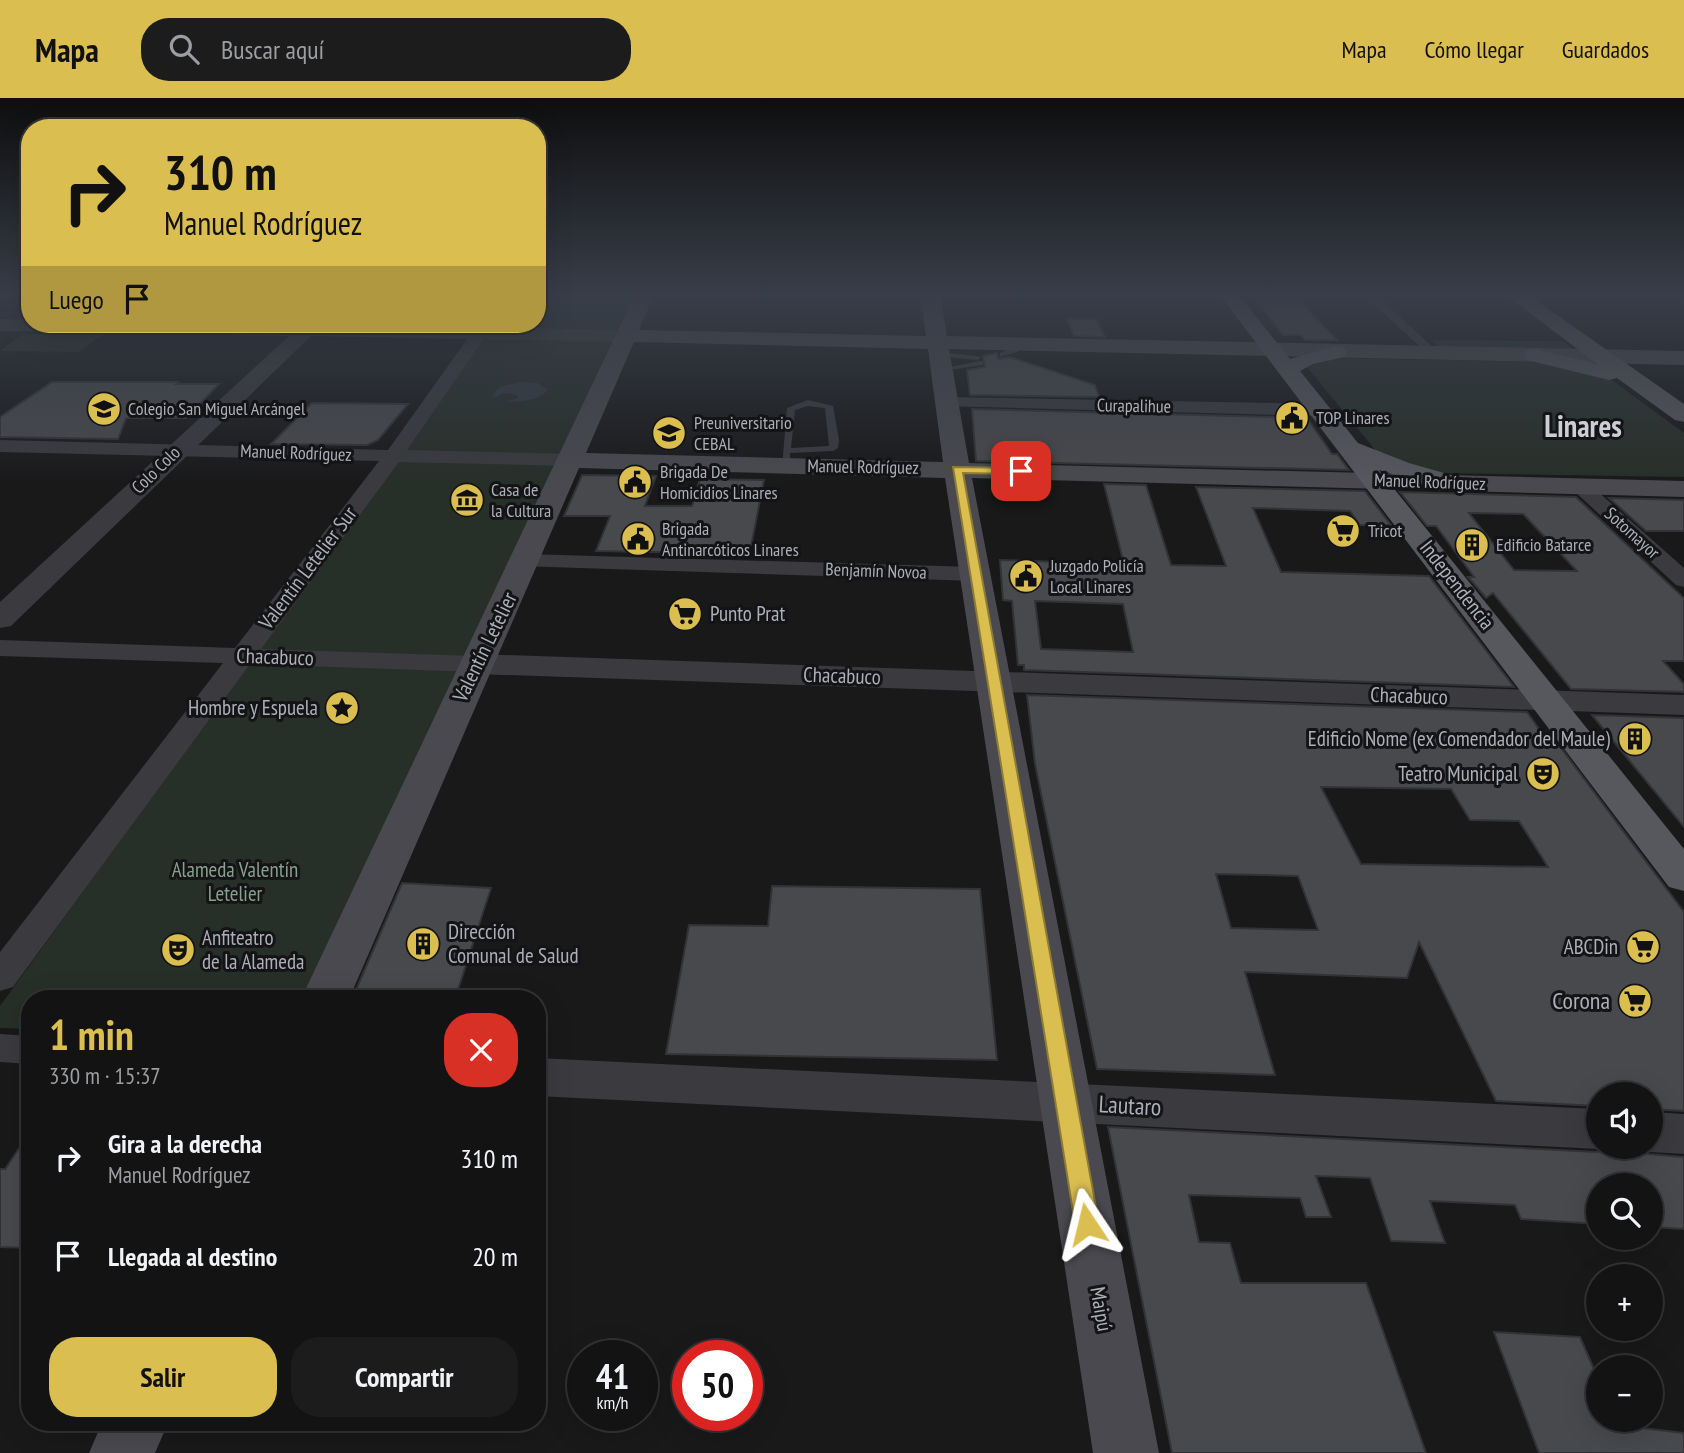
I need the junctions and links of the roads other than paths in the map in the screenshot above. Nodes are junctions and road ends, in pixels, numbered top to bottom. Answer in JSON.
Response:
{"nodes":[{"id":1,"x":277,"y":357,"type":"edge"},
{"id":2,"x":457,"y":357,"type":"edge"},
{"id":3,"x":617,"y":357,"type":"edge"},
{"id":4,"x":941,"y":357,"type":"edge"},
{"id":5,"x":1278,"y":357,"type":"edge"},
{"id":6,"x":1314,"y":357,"type":"edge"},
{"id":7,"x":1545,"y":357,"type":"edge"},
{"id":8,"x":1602,"y":357,"type":"edge"},
{"id":9,"x":1652,"y":357,"type":"edge"},
{"id":10,"x":1684,"y":358,"type":"edge"},
{"id":11,"x":1287,"y":369,"type":"junction"},
{"id":12,"x":1640,"y":384,"type":"junction"},
{"id":13,"x":948,"y":401,"type":"junction"},
{"id":14,"x":1319,"y":410,"type":"junction"},
{"id":15,"x":1684,"y":415,"type":"edge"},
{"id":16,"x":0,"y":446,"type":"edge"},
{"id":17,"x":1350,"y":448,"type":"junction"},
{"id":18,"x":177,"y":450,"type":"junction"},
{"id":19,"x":393,"y":456,"type":"junction"},
{"id":20,"x":785,"y":458,"type":"junction"},
{"id":21,"x":569,"y":460,"type":"junction"},
{"id":22,"x":957,"y":469,"type":"junction"},
{"id":23,"x":1376,"y":481,"type":"junction"},
{"id":24,"x":1449,"y":482,"type":"junction"},
{"id":25,"x":1580,"y":486,"type":"junction"},
{"id":26,"x":1684,"y":489,"type":"edge"},
{"id":27,"x":526,"y":561,"type":"junction"},
{"id":28,"x":975,"y":573,"type":"junction"},
{"id":29,"x":1684,"y":580,"type":"edge"},
{"id":30,"x":0,"y":619,"type":"edge"},
{"id":31,"x":0,"y":648,"type":"edge"},
{"id":32,"x":242,"y":656,"type":"junction"},
{"id":33,"x":475,"y":664,"type":"junction"},
{"id":34,"x":993,"y":682,"type":"junction"},
{"id":35,"x":1548,"y":701,"type":"junction"},
{"id":36,"x":1684,"y":705,"type":"edge"},
{"id":37,"x":1684,"y":877,"type":"edge"},
{"id":38,"x":0,"y":978,"type":"edge"},
{"id":39,"x":329,"y":990,"type":"edge"},
{"id":40,"x":0,"y":1048,"type":"edge"},
{"id":41,"x":21,"y":1049,"type":"edge"},
{"id":42,"x":546,"y":1077,"type":"edge"},
{"id":43,"x":1066,"y":1102,"type":"junction"},
{"id":44,"x":1586,"y":1128,"type":"edge"},
{"id":45,"x":1663,"y":1133,"type":"edge"},
{"id":46,"x":1684,"y":1134,"type":"edge"},
{"id":47,"x":132,"y":1431,"type":"edge"},
{"id":48,"x":122,"y":1453,"type":"edge"},
{"id":49,"x":1126,"y":1453,"type":"edge"}],
"edges":[{"from":1,"to":18,"type":"street","name":"Colo Colo"},
{"from":2,"to":19,"type":"street","name":"Valentín Letelier Sur"},
{"from":3,"to":21,"type":"main road","name":"Valentín Letelier"},
{"from":4,"to":13,"type":"main road","name":"Maipú"},
{"from":5,"to":11,"type":"main road","name":"Independencia"},
{"from":6,"to":11,"type":"main road"},
{"from":7,"to":12,"type":"main road"},
{"from":8,"to":12,"type":"main road"},
{"from":9,"to":10,"type":"main road"},
{"from":11,"to":14,"type":"main road","name":"Independencia"},
{"from":12,"to":15,"type":"main road"},
{"from":13,"to":14,"type":"street","name":"Curapalihue"},
{"from":13,"to":22,"type":"main road","name":"Maipú"},
{"from":14,"to":17,"type":"main road","name":"Independencia"},
{"from":16,"to":18,"type":"street","name":"Manuel Rodríguez"},
{"from":17,"to":23,"type":"main road","name":"Independencia"},
{"from":17,"to":24,"type":"main road"},
{"from":18,"to":19,"type":"street","name":"Manuel Rodríguez"},
{"from":18,"to":30,"type":"street","name":"Colo Colo"},
{"from":19,"to":21,"type":"street","name":"Manuel Rodríguez"},
{"from":19,"to":32,"type":"street","name":"Valentín Letelier Sur"},
{"from":20,"to":20,"type":"lane"},
{"from":20,"to":21,"type":"main road","name":"Manuel Rodríguez"},
{"from":20,"to":22,"type":"main road","name":"Manuel Rodríguez"},
{"from":21,"to":27,"type":"main road","name":"Valentín Letelier"},
{"from":22,"to":23,"type":"main road","name":"Manuel Rodríguez"},
{"from":22,"to":28,"type":"main road","name":"Maipú"},
{"from":23,"to":24,"type":"main road","name":"Manuel Rodríguez"},
{"from":23,"to":35,"type":"main road","name":"Independencia"},
{"from":24,"to":25,"type":"main road","name":"Manuel Rodríguez"},
{"from":25,"to":26,"type":"main road","name":"Manuel Rodríguez"},
{"from":25,"to":29,"type":"street","name":"Sotomayor"},
{"from":27,"to":28,"type":"street","name":"Benjamín Novoa"},
{"from":27,"to":33,"type":"main road","name":"Valentín Letelier"},
{"from":28,"to":34,"type":"main road","name":"Maipú"},
{"from":31,"to":32,"type":"street","name":"Chacabuco"},
{"from":32,"to":33,"type":"street","name":"Chacabuco"},
{"from":32,"to":38,"type":"street","name":"Valentín Letelier Sur"},
{"from":33,"to":34,"type":"street","name":"Chacabuco"},
{"from":33,"to":39,"type":"main road","name":"Valentín Letelier"},
{"from":34,"to":35,"type":"street","name":"Chacabuco"},
{"from":34,"to":43,"type":"main road","name":"Maipú"},
{"from":35,"to":36,"type":"street","name":"Chacabuco"},
{"from":35,"to":37,"type":"main road","name":"Independencia"},
{"from":40,"to":41,"type":"street"},
{"from":42,"to":43,"type":"street","name":"Lautaro"},
{"from":43,"to":44,"type":"street","name":"Lautaro"},
{"from":43,"to":49,"type":"main road","name":"Maipú"},
{"from":45,"to":46,"type":"street"},
{"from":47,"to":48,"type":"main road"}]}
